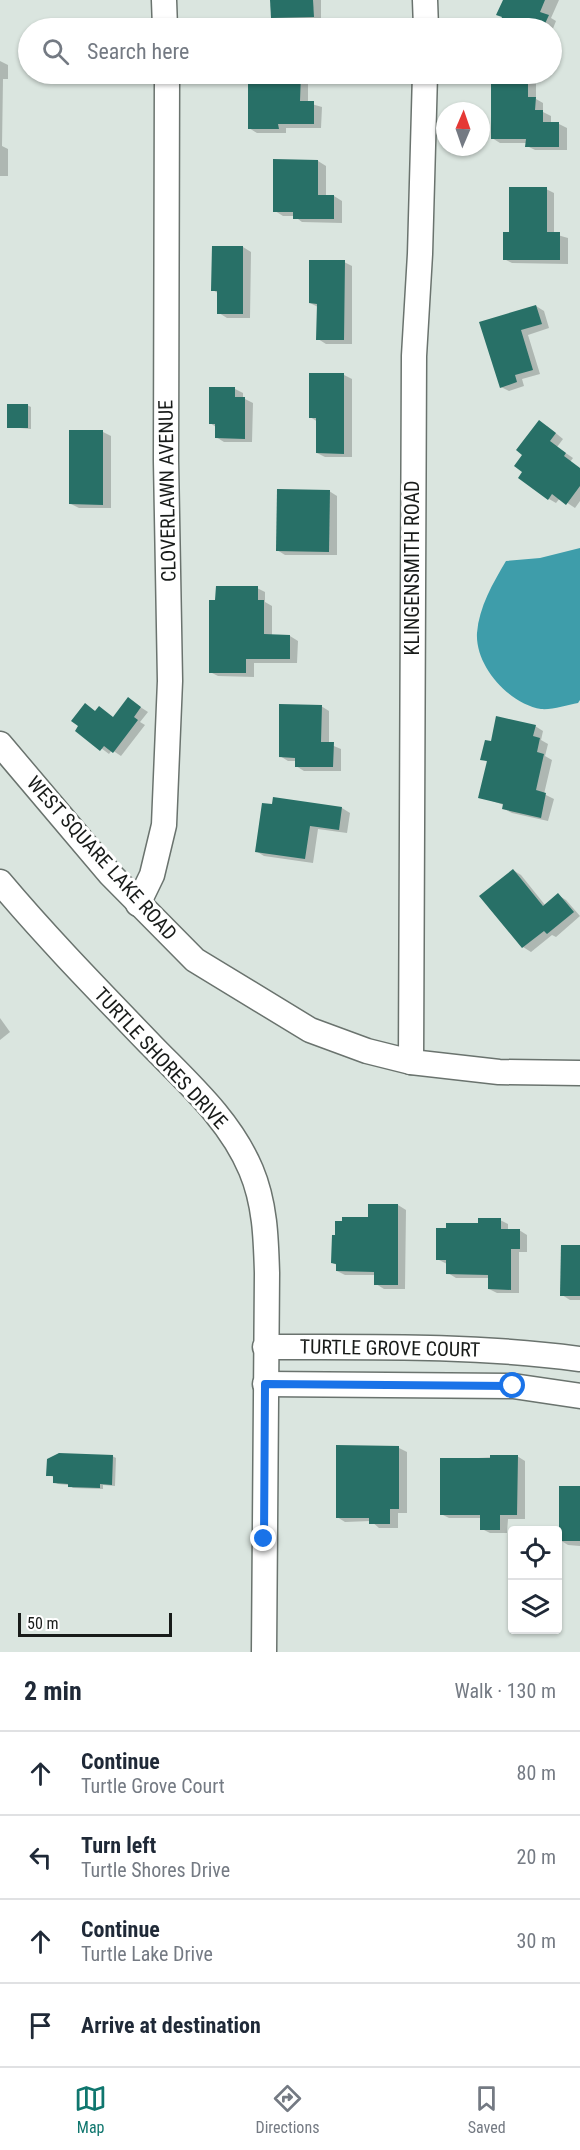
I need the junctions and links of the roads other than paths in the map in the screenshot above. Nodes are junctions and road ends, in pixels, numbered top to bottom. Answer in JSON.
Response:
{"nodes":[{"id":1,"x":164,"y":0,"type":"edge"},
{"id":2,"x":425,"y":0,"type":"edge"},
{"id":3,"x":165,"y":18,"type":"edge"},
{"id":4,"x":426,"y":18,"type":"edge"},
{"id":5,"x":167,"y":84,"type":"edge"},
{"id":6,"x":425,"y":84,"type":"edge"},
{"id":7,"x":0,"y":744,"type":"edge"},
{"id":8,"x":0,"y":882,"type":"edge"},
{"id":9,"x":138,"y":903,"type":"junction"},
{"id":10,"x":411,"y":1062,"type":"junction"},
{"id":11,"x":580,"y":1073,"type":"edge"},
{"id":12,"x":265,"y":1347,"type":"junction"},
{"id":13,"x":516,"y":1350,"type":"junction"},
{"id":14,"x":580,"y":1359,"type":"edge"},
{"id":15,"x":265,"y":1384,"type":"junction"},
{"id":16,"x":513,"y":1386,"type":"junction"},
{"id":17,"x":580,"y":1396,"type":"edge"},
{"id":18,"x":264,"y":1652,"type":"edge"}],
"edges":[{"from":1,"to":3,"type":"street"},
{"from":2,"to":4,"type":"street"},
{"from":5,"to":9,"type":"street","name":"CLOVERLAWN AVENUE"},
{"from":6,"to":10,"type":"street","name":"KLINGENSMITH ROAD"},
{"from":7,"to":9,"type":"street","name":"WEST SQUARE LAKE ROAD"},
{"from":8,"to":12,"type":"street","name":"TURTLE SHORES DRIVE"},
{"from":9,"to":10,"type":"street","name":"WEST SQUARE LAKE ROAD"},
{"from":10,"to":11,"type":"street","name":"WEST SQUARE LAKE ROAD"},
{"from":12,"to":13,"type":"street","name":"TURTLE GROVE COURT"},
{"from":12,"to":15,"type":"street","name":"TURTLE SHORES DRIVE"},
{"from":13,"to":14,"type":"street","name":"TURTLE GROVE COURT"},
{"from":13,"to":16,"type":"street"},
{"from":15,"to":16,"type":"street","name":"TURTLE GROVE COURT"},
{"from":15,"to":18,"type":"street","name":"TURTLE SHORES DRIVE"},
{"from":16,"to":17,"type":"street","name":"TURTLE GROVE COURT"}]}
